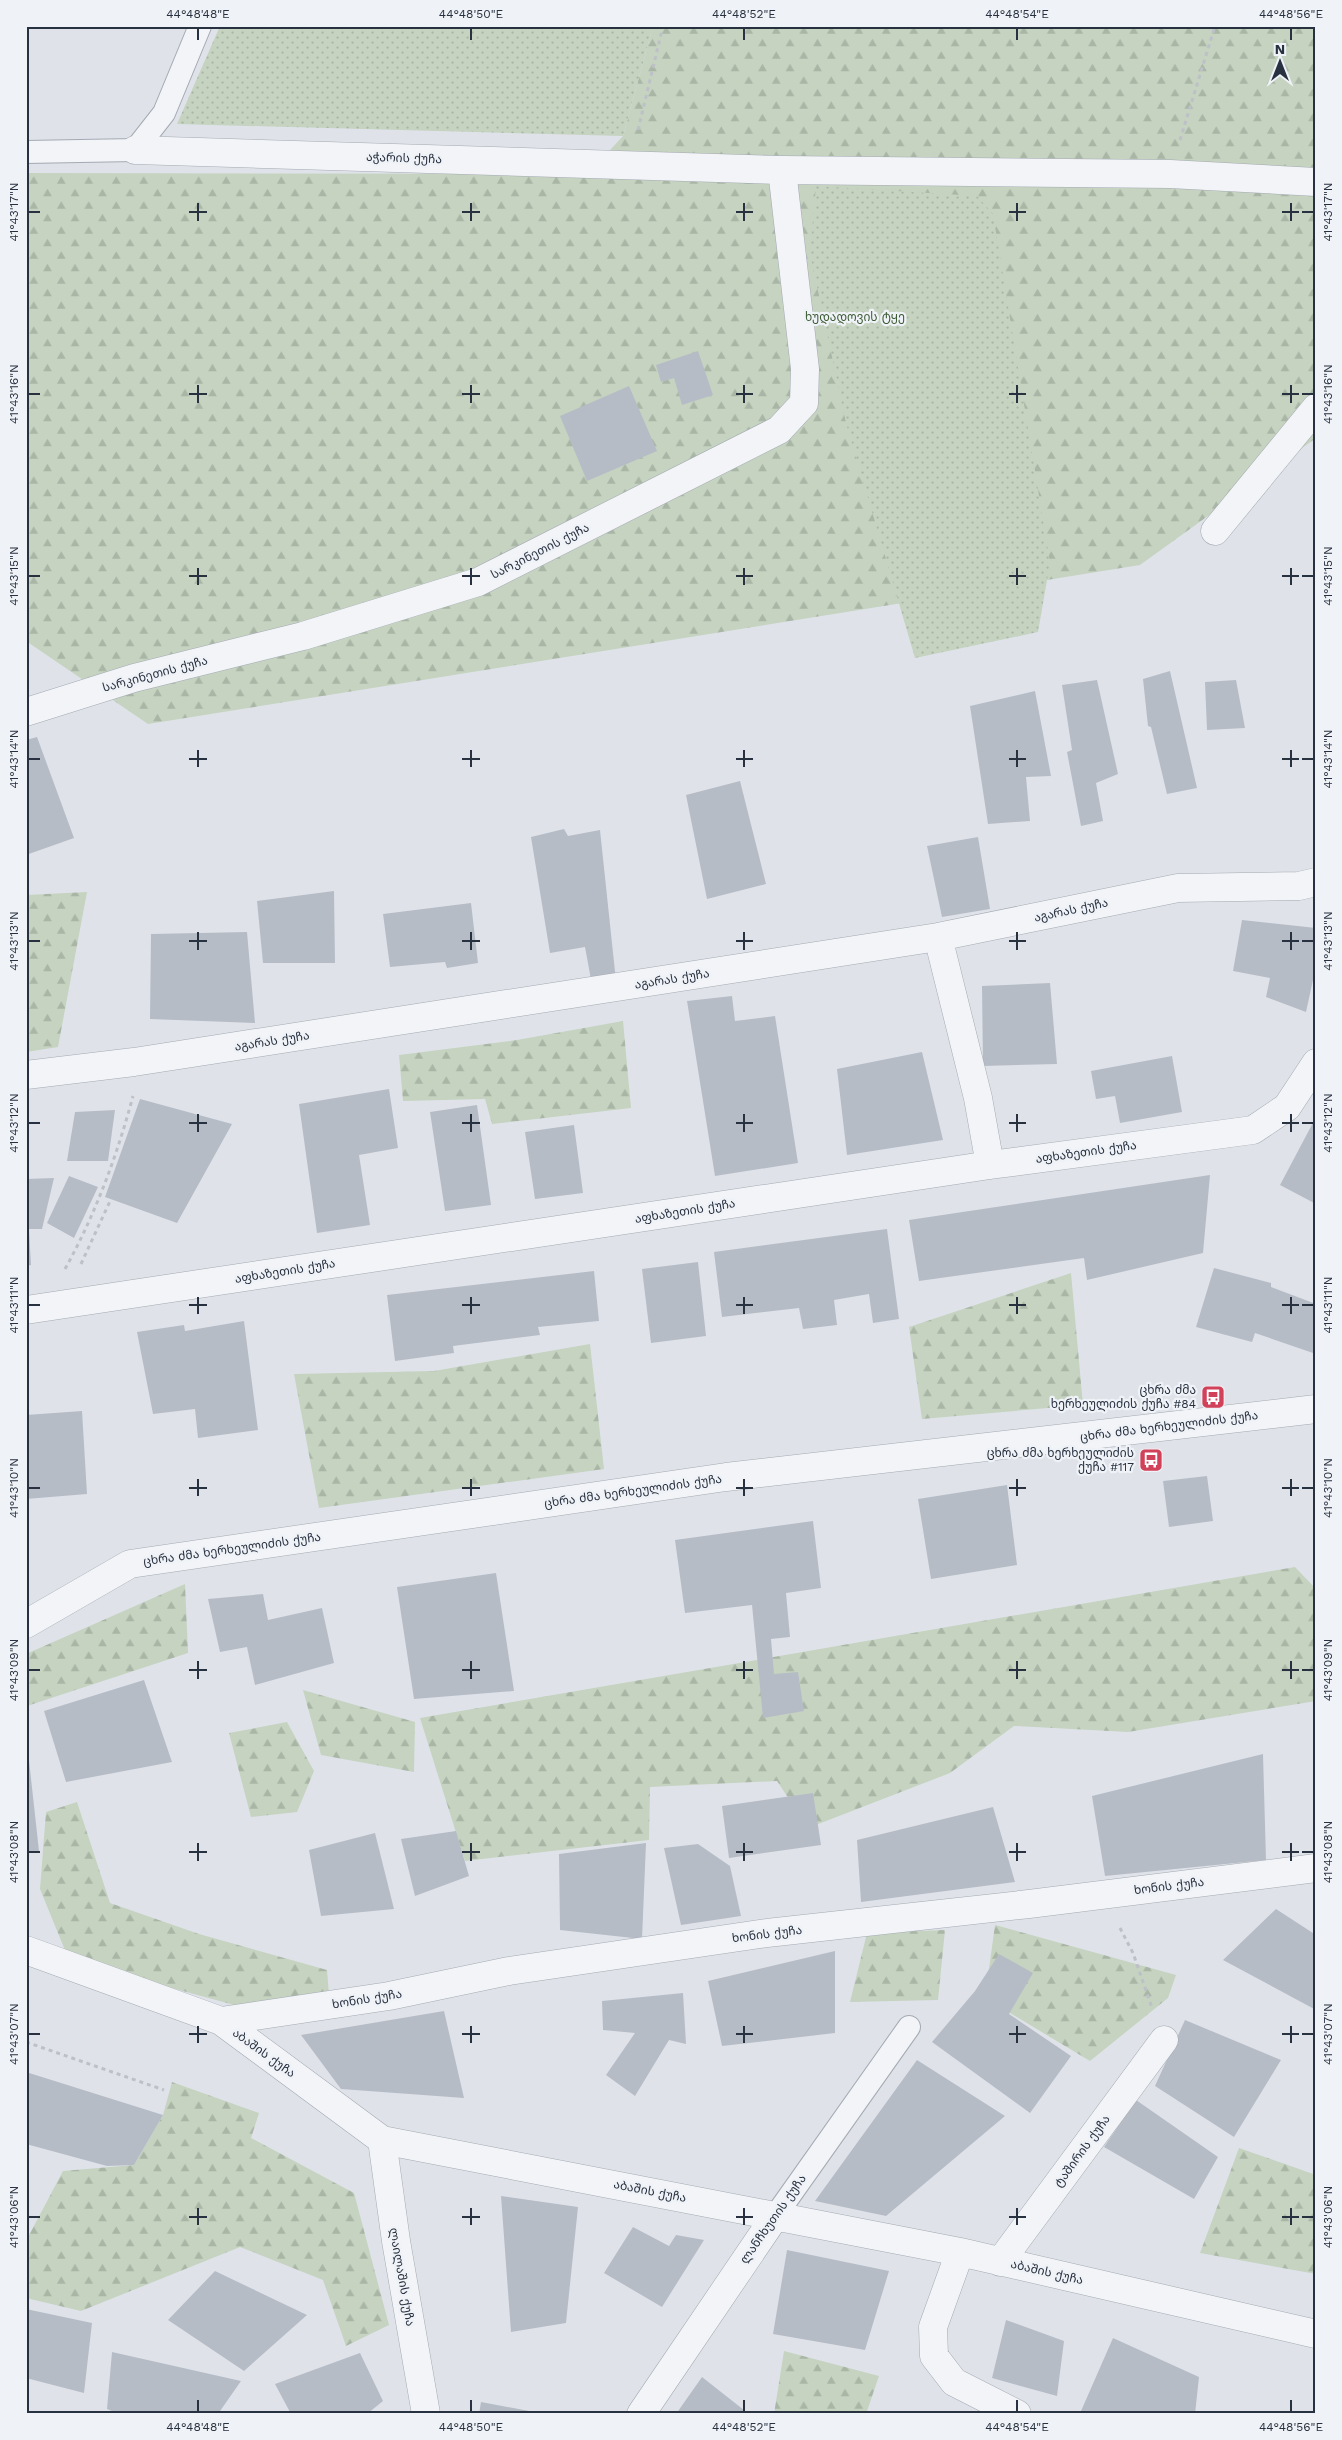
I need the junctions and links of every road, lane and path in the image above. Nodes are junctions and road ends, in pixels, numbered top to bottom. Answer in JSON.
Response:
{"nodes":[{"id":1,"x":200,"y":26,"type":"edge"},
{"id":2,"x":663,"y":26,"type":"edge"},
{"id":3,"x":1215,"y":26,"type":"edge"},
{"id":4,"x":134,"y":150,"type":"junction"},
{"id":5,"x":26,"y":152,"type":"edge"},
{"id":6,"x":630,"y":165,"type":"junction"},
{"id":7,"x":782,"y":170,"type":"junction"},
{"id":8,"x":1170,"y":174,"type":"junction"},
{"id":9,"x":1316,"y":182,"type":"edge"},
{"id":10,"x":1316,"y":408,"type":"edge"},
{"id":11,"x":1215,"y":531,"type":"dead end"},
{"id":12,"x":26,"y":712,"type":"edge"},
{"id":13,"x":1316,"y":882,"type":"edge"},
{"id":14,"x":938,"y":938,"type":"junction"},
{"id":15,"x":1316,"y":1063,"type":"edge"},
{"id":16,"x":26,"y":1075,"type":"edge"},
{"id":17,"x":134,"y":1093,"type":"dead end"},
{"id":18,"x":990,"y":1165,"type":"junction"},
{"id":19,"x":111,"y":1199,"type":"dead end"},
{"id":20,"x":70,"y":1261,"type":"dead end"},
{"id":21,"x":81,"y":1264,"type":"dead end"},
{"id":22,"x":26,"y":1310,"type":"edge"},
{"id":23,"x":1316,"y":1409,"type":"edge"},
{"id":24,"x":26,"y":1624,"type":"edge"},
{"id":25,"x":1316,"y":1868,"type":"edge"},
{"id":26,"x":1117,"y":1920,"type":"dead end"},
{"id":27,"x":26,"y":1950,"type":"edge"},
{"id":28,"x":220,"y":2021,"type":"junction"},
{"id":29,"x":909,"y":2027,"type":"dead end"},
{"id":30,"x":1164,"y":2040,"type":"joint"},
{"id":31,"x":26,"y":2042,"type":"edge"},
{"id":32,"x":164,"y":2090,"type":"dead end"},
{"id":33,"x":382,"y":2140,"type":"junction"},
{"id":34,"x":776,"y":2215,"type":"junction"},
{"id":35,"x":960,"y":2252,"type":"junction"},
{"id":36,"x":1000,"y":2262,"type":"junction"},
{"id":37,"x":1316,"y":2334,"type":"edge"},
{"id":38,"x":426,"y":2414,"type":"edge"},
{"id":39,"x":641,"y":2414,"type":"edge"},
{"id":40,"x":1017,"y":2414,"type":"edge"}],
"edges":[{"from":1,"to":4,"type":"lane"},
{"from":2,"to":6,"type":"path"},
{"from":3,"to":8,"type":"path"},
{"from":4,"to":5,"type":"lane","name":"აჭარის ქუჩა"},
{"from":4,"to":6,"type":"street","name":"აჭარის ქუჩა"},
{"from":6,"to":7,"type":"street","name":"აჭარის ქუჩა"},
{"from":7,"to":8,"type":"street","name":"აჭარის ქუჩა"},
{"from":7,"to":12,"type":"street","name":"სარკინეთის ქუჩა"},
{"from":8,"to":9,"type":"street","name":"აჭარის ქუჩა"},
{"from":10,"to":11,"type":"street"},
{"from":13,"to":14,"type":"street","name":"აგარას ქუჩა"},
{"from":14,"to":16,"type":"street","name":"აგარას ქუჩა"},
{"from":14,"to":18,"type":"street"},
{"from":15,"to":18,"type":"street","name":"აფხაზეთის ქუჩა"},
{"from":17,"to":20,"type":"path"},
{"from":18,"to":22,"type":"street","name":"აფხაზეთის ქუჩა"},
{"from":19,"to":21,"type":"path"},
{"from":23,"to":24,"type":"street","name":"ცხრა ძმა ხერხეულიძის ქუჩა"},
{"from":25,"to":28,"type":"street","name":"ხონის ქუჩა"},
{"from":26,"to":30,"type":"path"},
{"from":27,"to":28,"type":"street","name":"აბაშის ქუჩა"},
{"from":28,"to":33,"type":"street","name":"აბაშის ქუჩა"},
{"from":29,"to":34,"type":"lane","name":"ლანჩხუთის ქუჩა"},
{"from":30,"to":36,"type":"street","name":"ტაშირის ქუჩა"},
{"from":31,"to":32,"type":"path"},
{"from":33,"to":34,"type":"street","name":"აბაშის ქუჩა"},
{"from":33,"to":38,"type":"street","name":"ლაილაშის ქუჩა"},
{"from":34,"to":35,"type":"street","name":"აბაშის ქუჩა"},
{"from":34,"to":39,"type":"street","name":"ლანჩხუთის ქუჩა"},
{"from":35,"to":36,"type":"street","name":"აბაშის ქუჩა"},
{"from":35,"to":40,"type":"street"},
{"from":36,"to":37,"type":"street","name":"აბაშის ქუჩა"}]}
